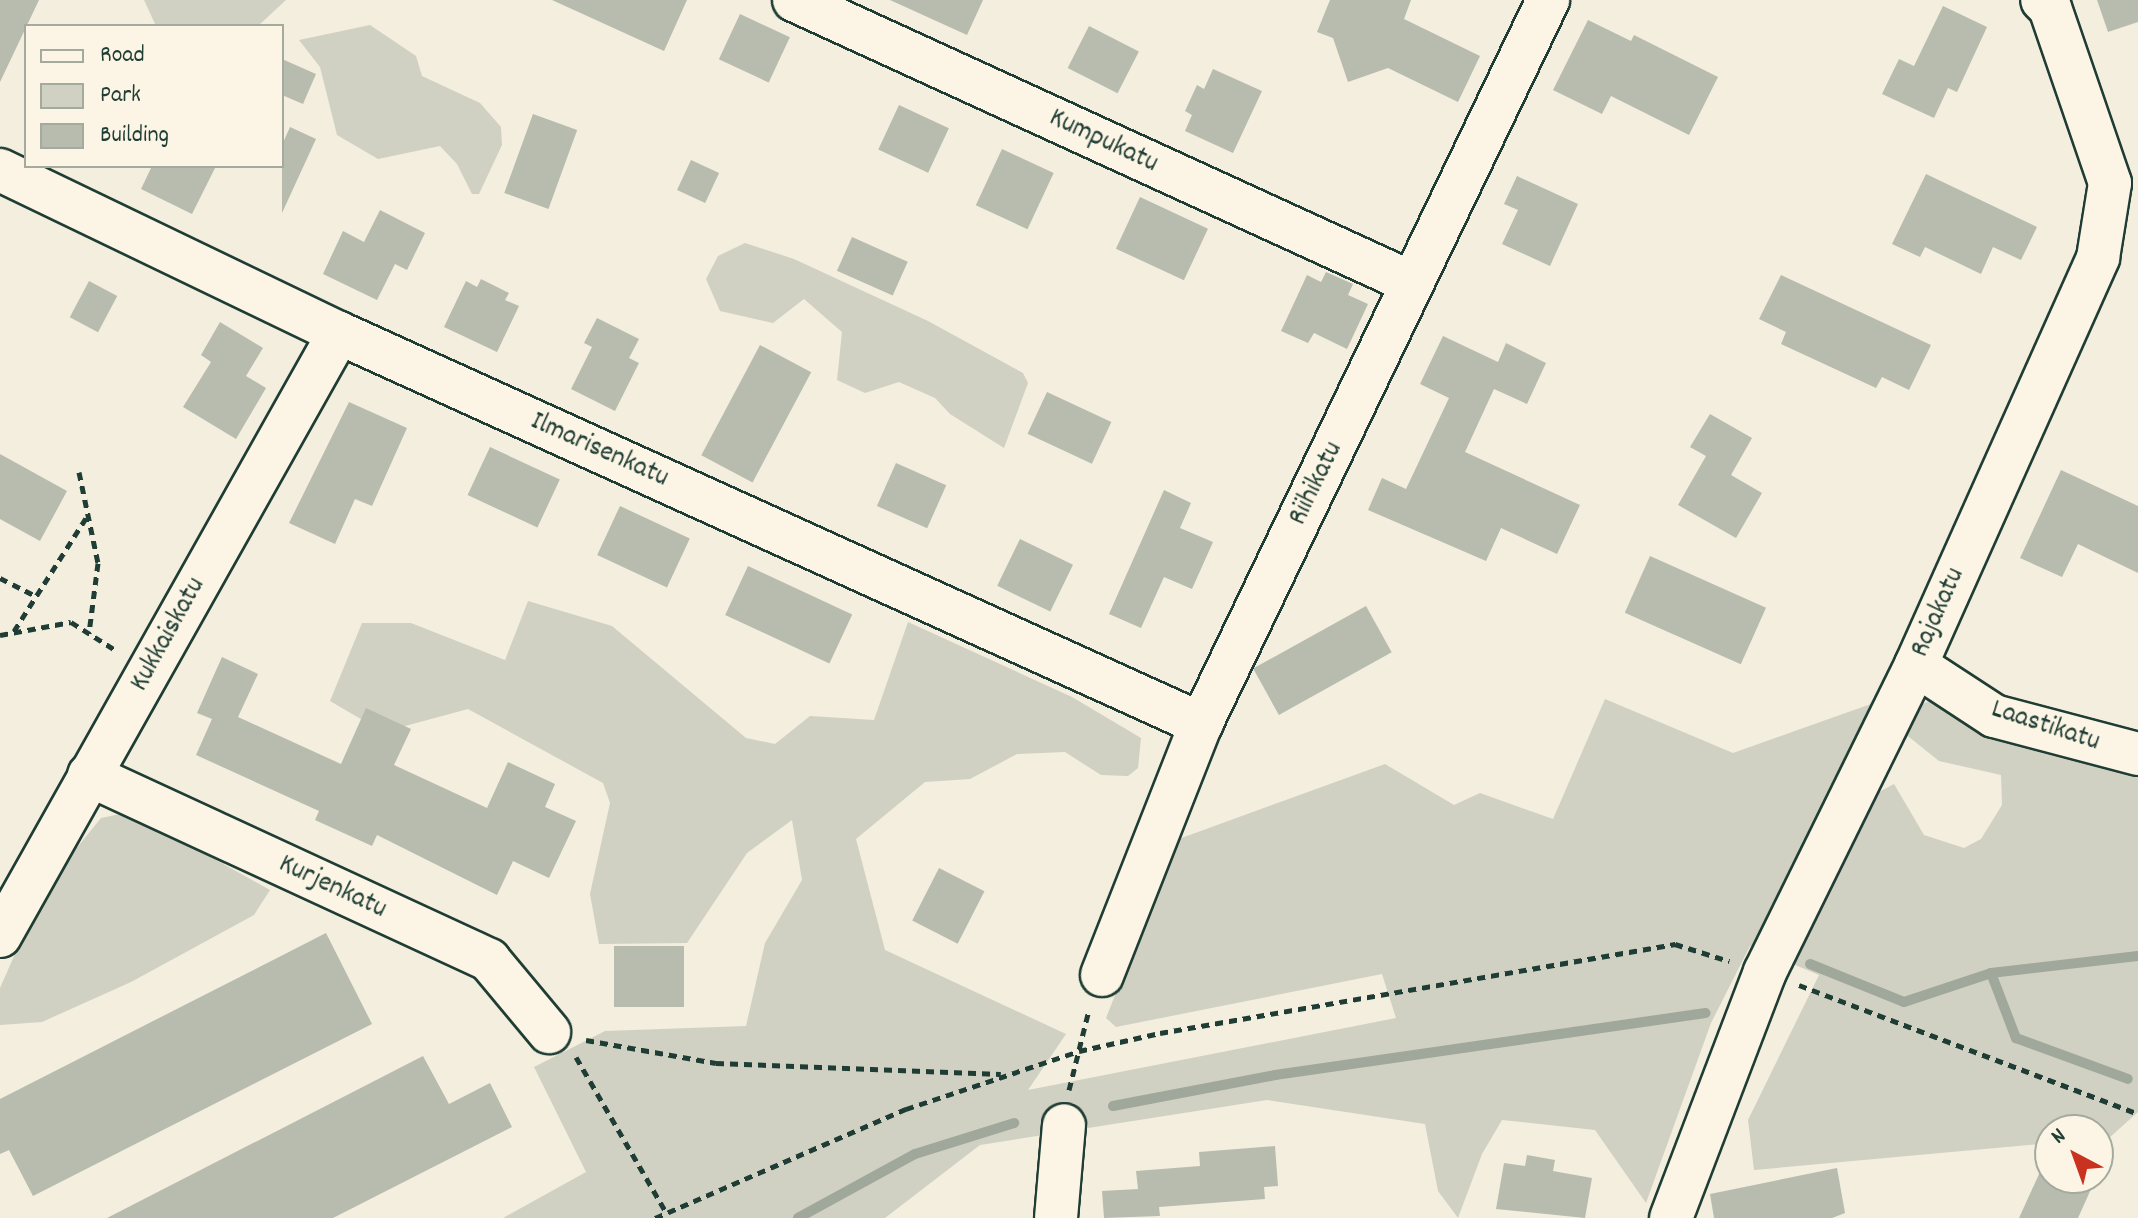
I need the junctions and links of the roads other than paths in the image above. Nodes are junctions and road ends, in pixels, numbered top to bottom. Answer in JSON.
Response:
{"nodes":[{"id":1,"x":794,"y":0,"type":"edge"},
{"id":2,"x":1548,"y":0,"type":"edge"},
{"id":3,"x":2042,"y":0,"type":"edge"},
{"id":4,"x":0,"y":170,"type":"edge"},
{"id":5,"x":1412,"y":283,"type":"junction"},
{"id":6,"x":339,"y":333,"type":"junction"},
{"id":7,"x":1916,"y":665,"type":"junction"},
{"id":8,"x":1201,"y":724,"type":"junction"},
{"id":9,"x":2138,"y":754,"type":"edge"},
{"id":10,"x":89,"y":775,"type":"junction"},
{"id":11,"x":0,"y":936,"type":"edge"},
{"id":12,"x":1102,"y":975,"type":"road end"},
{"id":13,"x":549,"y":1032,"type":"road end"},
{"id":14,"x":1064,"y":1125,"type":"road end"},
{"id":15,"x":1056,"y":1218,"type":"edge"},
{"id":16,"x":1671,"y":1218,"type":"edge"}],
"edges":[{"from":1,"to":5,"type":"street","name":"Kumpukatu"},
{"from":2,"to":5,"type":"street","name":"Riihikatu"},
{"from":3,"to":7,"type":"street","name":"Rajakatu"},
{"from":4,"to":6,"type":"street","name":"Ilmarisenkatu"},
{"from":5,"to":8,"type":"street","name":"Riihikatu"},
{"from":6,"to":8,"type":"street","name":"Ilmarisenkatu"},
{"from":6,"to":10,"type":"street","name":"Kukkaiskatu"},
{"from":7,"to":9,"type":"street","name":"Laastikatu"},
{"from":7,"to":16,"type":"street","name":"Rajakatu"},
{"from":8,"to":12,"type":"street","name":"Riihikatu"},
{"from":10,"to":11,"type":"street","name":"Kukkaiskatu"},
{"from":10,"to":13,"type":"street","name":"Kurjenkatu"},
{"from":14,"to":15,"type":"street"}]}
